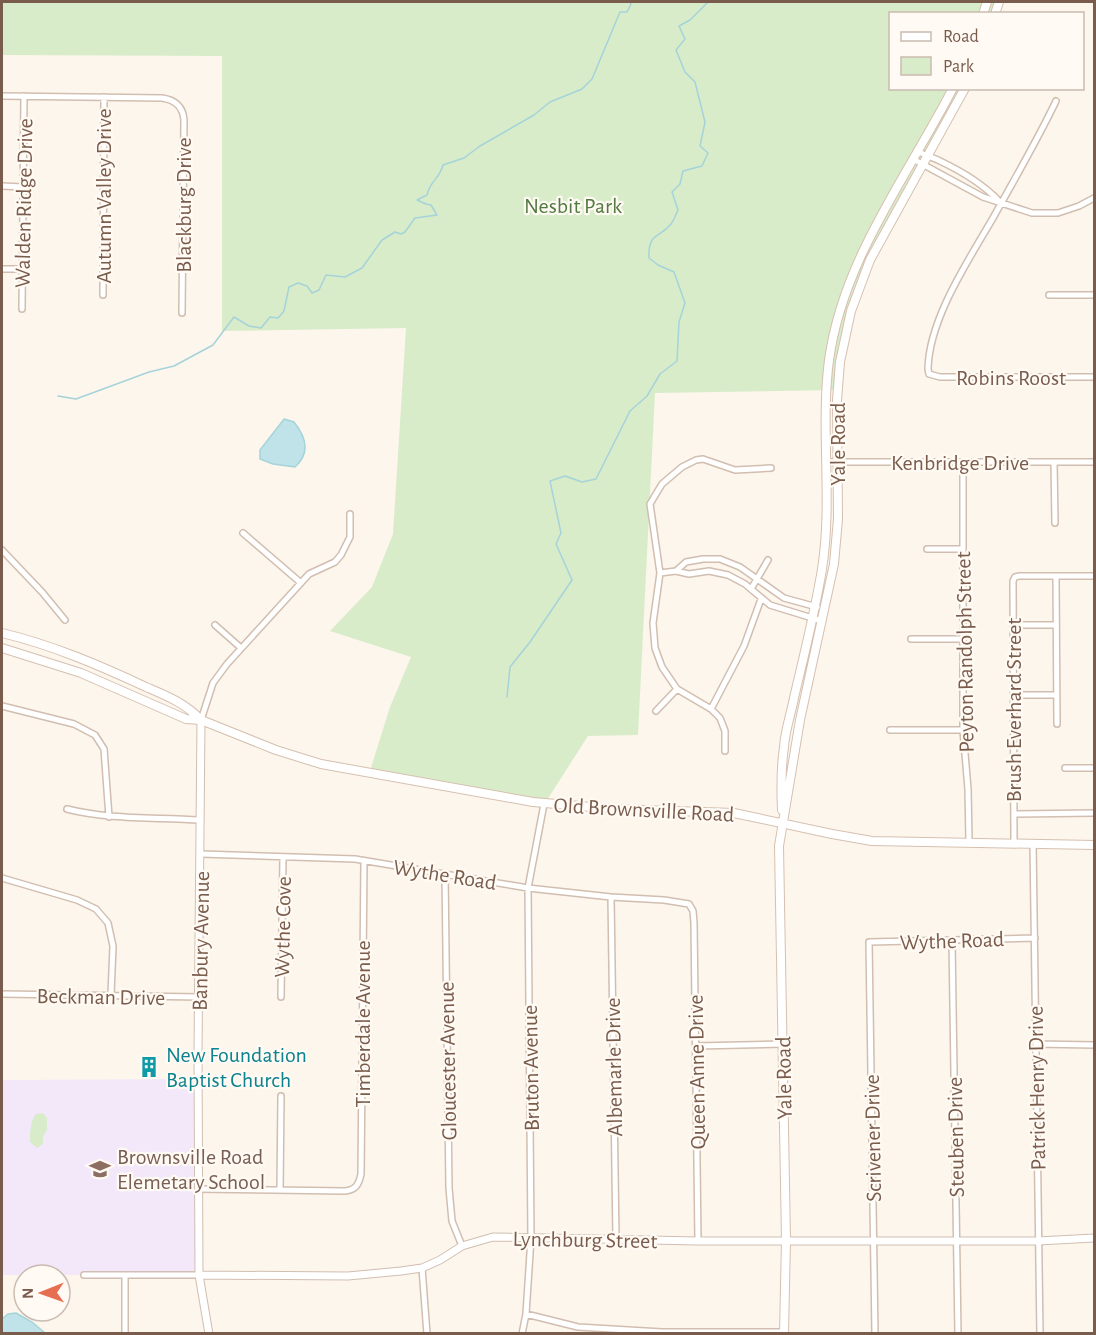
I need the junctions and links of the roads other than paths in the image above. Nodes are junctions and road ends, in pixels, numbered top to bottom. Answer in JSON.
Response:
{"nodes":[{"id":1,"x":952,"y":90,"type":"edge"},
{"id":2,"x":964,"y":90,"type":"edge"},
{"id":3,"x":2,"y":96,"type":"edge"},
{"id":4,"x":24,"y":96,"type":"junction"},
{"id":5,"x":104,"y":97,"type":"junction"},
{"id":6,"x":1056,"y":101,"type":"dead end"},
{"id":7,"x":916,"y":155,"type":"junction"},
{"id":8,"x":925,"y":161,"type":"junction"},
{"id":9,"x":2,"y":186,"type":"edge"},
{"id":10,"x":23,"y":187,"type":"junction"},
{"id":11,"x":1095,"y":198,"type":"edge"},
{"id":12,"x":1000,"y":202,"type":"junction"},
{"id":13,"x":2,"y":268,"type":"edge"},
{"id":14,"x":22,"y":269,"type":"junction"},
{"id":15,"x":103,"y":295,"type":"dead end"},
{"id":16,"x":1048,"y":295,"type":"dead end"},
{"id":17,"x":1095,"y":295,"type":"edge"},
{"id":18,"x":22,"y":309,"type":"dead end"},
{"id":19,"x":182,"y":313,"type":"dead end"},
{"id":20,"x":1095,"y":377,"type":"edge"},
{"id":21,"x":826,"y":462,"type":"junction"},
{"id":22,"x":837,"y":462,"type":"junction"},
{"id":23,"x":963,"y":462,"type":"junction"},
{"id":24,"x":1054,"y":462,"type":"junction"},
{"id":25,"x":1095,"y":462,"type":"edge"},
{"id":26,"x":771,"y":468,"type":"dead end"},
{"id":27,"x":351,"y":514,"type":"dead end"},
{"id":28,"x":1054,"y":523,"type":"dead end"},
{"id":29,"x":243,"y":533,"type":"dead end"},
{"id":30,"x":927,"y":549,"type":"dead end"},
{"id":31,"x":963,"y":549,"type":"junction"},
{"id":32,"x":2,"y":550,"type":"edge"},
{"id":33,"x":768,"y":560,"type":"dead end"},
{"id":34,"x":676,"y":571,"type":"junction"},
{"id":35,"x":660,"y":573,"type":"junction"},
{"id":36,"x":1095,"y":576,"type":"edge"},
{"id":37,"x":1056,"y":577,"type":"junction"},
{"id":38,"x":757,"y":579,"type":"junction"},
{"id":39,"x":302,"y":583,"type":"junction"},
{"id":40,"x":751,"y":589,"type":"junction"},
{"id":41,"x":761,"y":599,"type":"junction"},
{"id":42,"x":815,"y":607,"type":"junction"},
{"id":43,"x":825,"y":609,"type":"junction"},
{"id":44,"x":812,"y":619,"type":"junction"},
{"id":45,"x":65,"y":620,"type":"dead end"},
{"id":46,"x":822,"y":621,"type":"junction"},
{"id":47,"x":215,"y":625,"type":"dead end"},
{"id":48,"x":1014,"y":625,"type":"junction"},
{"id":49,"x":1056,"y":625,"type":"junction"},
{"id":50,"x":2,"y":633,"type":"edge"},
{"id":51,"x":911,"y":639,"type":"dead end"},
{"id":52,"x":963,"y":639,"type":"junction"},
{"id":53,"x":2,"y":648,"type":"edge"},
{"id":54,"x":241,"y":648,"type":"junction"},
{"id":55,"x":677,"y":688,"type":"junction"},
{"id":56,"x":1013,"y":695,"type":"junction"},
{"id":57,"x":1056,"y":695,"type":"junction"},
{"id":58,"x":2,"y":706,"type":"edge"},
{"id":59,"x":711,"y":709,"type":"junction"},
{"id":60,"x":656,"y":711,"type":"dead end"},
{"id":61,"x":201,"y":720,"type":"junction"},
{"id":62,"x":1057,"y":724,"type":"dead end"},
{"id":63,"x":890,"y":730,"type":"dead end"},
{"id":64,"x":963,"y":730,"type":"junction"},
{"id":65,"x":725,"y":751,"type":"dead end"},
{"id":66,"x":1065,"y":768,"type":"dead end"},
{"id":67,"x":1095,"y":768,"type":"edge"},
{"id":68,"x":544,"y":804,"type":"junction"},
{"id":69,"x":67,"y":809,"type":"dead end"},
{"id":70,"x":1095,"y":813,"type":"edge"},
{"id":71,"x":1014,"y":814,"type":"junction"},
{"id":72,"x":109,"y":817,"type":"junction"},
{"id":73,"x":200,"y":820,"type":"junction"},
{"id":74,"x":782,"y":823,"type":"junction"},
{"id":75,"x":969,"y":841,"type":"junction"},
{"id":76,"x":1014,"y":843,"type":"junction"},
{"id":77,"x":1033,"y":843,"type":"junction"},
{"id":78,"x":1095,"y":844,"type":"edge"},
{"id":79,"x":201,"y":854,"type":"junction"},
{"id":80,"x":283,"y":857,"type":"junction"},
{"id":81,"x":364,"y":861,"type":"junction"},
{"id":82,"x":445,"y":874,"type":"junction"},
{"id":83,"x":2,"y":878,"type":"edge"},
{"id":84,"x":528,"y":888,"type":"junction"},
{"id":85,"x":611,"y":897,"type":"junction"},
{"id":86,"x":689,"y":904,"type":"joint"},
{"id":87,"x":1035,"y":938,"type":"junction"},
{"id":88,"x":952,"y":941,"type":"junction"},
{"id":89,"x":869,"y":942,"type":"joint"},
{"id":90,"x":2,"y":994,"type":"edge"},
{"id":91,"x":111,"y":995,"type":"junction"},
{"id":92,"x":200,"y":997,"type":"junction"},
{"id":93,"x":281,"y":997,"type":"dead end"},
{"id":94,"x":782,"y":1044,"type":"junction"},
{"id":95,"x":1036,"y":1044,"type":"junction"},
{"id":96,"x":1095,"y":1045,"type":"edge"},
{"id":97,"x":696,"y":1046,"type":"junction"},
{"id":98,"x":280,"y":1096,"type":"dead end"},
{"id":99,"x":199,"y":1189,"type":"junction"},
{"id":100,"x":280,"y":1190,"type":"junction"},
{"id":101,"x":531,"y":1238,"type":"junction"},
{"id":102,"x":616,"y":1238,"type":"junction"},
{"id":103,"x":1095,"y":1238,"type":"edge"},
{"id":104,"x":786,"y":1240,"type":"junction"},
{"id":105,"x":873,"y":1240,"type":"junction"},
{"id":106,"x":957,"y":1240,"type":"junction"},
{"id":107,"x":698,"y":1241,"type":"junction"},
{"id":108,"x":1038,"y":1241,"type":"junction"},
{"id":109,"x":462,"y":1246,"type":"junction"},
{"id":110,"x":422,"y":1268,"type":"junction"},
{"id":111,"x":84,"y":1275,"type":"dead end"},
{"id":112,"x":125,"y":1275,"type":"junction"},
{"id":113,"x":199,"y":1275,"type":"junction"},
{"id":114,"x":526,"y":1314,"type":"junction"},
{"id":115,"x":662,"y":1333,"type":"edge"},
{"id":116,"x":784,"y":1333,"type":"edge"},
{"id":117,"x":125,"y":1334,"type":"edge"},
{"id":118,"x":210,"y":1334,"type":"edge"},
{"id":119,"x":428,"y":1334,"type":"edge"},
{"id":120,"x":522,"y":1334,"type":"edge"},
{"id":121,"x":875,"y":1334,"type":"edge"},
{"id":122,"x":958,"y":1334,"type":"edge"},
{"id":123,"x":1040,"y":1334,"type":"edge"}],
"edges":[{"from":1,"to":7,"type":"main road","name":"Yale Road"},
{"from":2,"to":8,"type":"main road","name":"Yale Road"},
{"from":3,"to":4,"type":"street"},
{"from":4,"to":5,"type":"street"},
{"from":4,"to":10,"type":"street","name":"Walden Ridge Drive"},
{"from":5,"to":15,"type":"street","name":"Autumn Valley Drive"},
{"from":5,"to":19,"type":"street","name":"Blackburg Drive"},
{"from":6,"to":12,"type":"street"},
{"from":7,"to":8,"type":"street"},
{"from":7,"to":21,"type":"main road","name":"Yale Road"},
{"from":8,"to":12,"type":"street"},
{"from":8,"to":12,"type":"street"},
{"from":8,"to":22,"type":"main road","name":"Yale Road"},
{"from":9,"to":10,"type":"street"},
{"from":10,"to":14,"type":"street","name":"Walden Ridge Drive"},
{"from":11,"to":12,"type":"street"},
{"from":12,"to":20,"type":"street","name":"Robins Roost"},
{"from":13,"to":14,"type":"street"},
{"from":14,"to":18,"type":"street","name":"Walden Ridge Drive"},
{"from":16,"to":17,"type":"street"},
{"from":21,"to":22,"type":"street","name":"Kenbridge Drive"},
{"from":21,"to":42,"type":"main road","name":"Yale Road"},
{"from":22,"to":23,"type":"street","name":"Kenbridge Drive"},
{"from":22,"to":43,"type":"main road","name":"Yale Road"},
{"from":23,"to":24,"type":"street","name":"Kenbridge Drive"},
{"from":23,"to":31,"type":"street","name":"Peyton Randolph Street"},
{"from":24,"to":25,"type":"street","name":"Kenbridge Drive"},
{"from":24,"to":28,"type":"street"},
{"from":26,"to":35,"type":"street"},
{"from":27,"to":39,"type":"street","name":"Banbury Avenue"},
{"from":29,"to":39,"type":"street"},
{"from":30,"to":31,"type":"street"},
{"from":31,"to":52,"type":"street","name":"Peyton Randolph Street"},
{"from":32,"to":45,"type":"street"},
{"from":33,"to":38,"type":"street"},
{"from":34,"to":35,"type":"street"},
{"from":34,"to":38,"type":"street"},
{"from":34,"to":40,"type":"street"},
{"from":35,"to":55,"type":"street"},
{"from":36,"to":37,"type":"street"},
{"from":37,"to":48,"type":"street","name":"Brush Everhard Street"},
{"from":37,"to":49,"type":"street"},
{"from":38,"to":40,"type":"street"},
{"from":38,"to":42,"type":"street"},
{"from":39,"to":54,"type":"street","name":"Banbury Avenue"},
{"from":40,"to":41,"type":"street"},
{"from":41,"to":44,"type":"street"},
{"from":41,"to":59,"type":"street"},
{"from":42,"to":43,"type":"street"},
{"from":42,"to":44,"type":"main road","name":"Yale Road"},
{"from":43,"to":46,"type":"main road","name":"Yale Road"},
{"from":44,"to":46,"type":"street"},
{"from":44,"to":74,"type":"main road","name":"Yale Road"},
{"from":46,"to":74,"type":"main road","name":"Yale Road"},
{"from":47,"to":54,"type":"street"},
{"from":48,"to":49,"type":"street"},
{"from":48,"to":56,"type":"street","name":"Brush Everhard Street"},
{"from":49,"to":57,"type":"street"},
{"from":50,"to":61,"type":"main road"},
{"from":51,"to":52,"type":"street"},
{"from":52,"to":64,"type":"street","name":"Peyton Randolph Street"},
{"from":53,"to":61,"type":"main road"},
{"from":54,"to":61,"type":"street","name":"Banbury Avenue"},
{"from":55,"to":59,"type":"street"},
{"from":55,"to":60,"type":"street"},
{"from":56,"to":57,"type":"street"},
{"from":56,"to":71,"type":"street","name":"Brush Everhard Street"},
{"from":57,"to":62,"type":"street"},
{"from":58,"to":72,"type":"street"},
{"from":59,"to":65,"type":"street"},
{"from":61,"to":68,"type":"main road","name":"Old Brownsville Road"},
{"from":61,"to":73,"type":"street","name":"Banbury Avenue"},
{"from":63,"to":64,"type":"street"},
{"from":64,"to":75,"type":"street","name":"Peyton Randolph Street"},
{"from":66,"to":67,"type":"street"},
{"from":68,"to":74,"type":"main road","name":"Old Brownsville Road"},
{"from":68,"to":84,"type":"street","name":"Bruton Avenue"},
{"from":69,"to":72,"type":"street"},
{"from":70,"to":71,"type":"street"},
{"from":71,"to":76,"type":"street","name":"Brush Everhard Street"},
{"from":72,"to":73,"type":"street"},
{"from":73,"to":79,"type":"street","name":"Banbury Avenue"},
{"from":74,"to":75,"type":"main road","name":"Old Brownsville Road"},
{"from":74,"to":94,"type":"main road","name":"Yale Road"},
{"from":75,"to":76,"type":"main road","name":"Old Brownsville Road"},
{"from":76,"to":77,"type":"main road","name":"Old Brownsville Road"},
{"from":77,"to":78,"type":"main road","name":"Old Brownsville Road"},
{"from":77,"to":87,"type":"street","name":"Patrick Henry Drive"},
{"from":79,"to":80,"type":"street","name":"Wythe Road"},
{"from":79,"to":92,"type":"street","name":"Banbury Avenue"},
{"from":80,"to":81,"type":"street","name":"Wythe Road"},
{"from":80,"to":93,"type":"street","name":"Wythe Cove"},
{"from":81,"to":82,"type":"street","name":"Wythe Road"},
{"from":81,"to":100,"type":"street","name":"Timberdale Avenue"},
{"from":82,"to":84,"type":"street","name":"Wythe Road"},
{"from":82,"to":109,"type":"street","name":"Gloucester Avenue"},
{"from":83,"to":91,"type":"street"},
{"from":84,"to":85,"type":"street","name":"Wythe Road"},
{"from":84,"to":101,"type":"street","name":"Bruton Avenue"},
{"from":85,"to":86,"type":"street","name":"Wythe Road"},
{"from":85,"to":102,"type":"street","name":"Albemarle Drive"},
{"from":86,"to":97,"type":"street","name":"Queen Anne Drive"},
{"from":87,"to":88,"type":"street","name":"Wythe Road"},
{"from":87,"to":95,"type":"street","name":"Patrick Henry Drive"},
{"from":88,"to":89,"type":"street","name":"Wythe Road"},
{"from":88,"to":106,"type":"street","name":"Steuben Drive"},
{"from":89,"to":105,"type":"street","name":"Scrivener Drive"},
{"from":90,"to":91,"type":"street","name":"Beckman Drive"},
{"from":91,"to":92,"type":"street","name":"Beckman Drive"},
{"from":92,"to":99,"type":"street","name":"Banbury Avenue"},
{"from":94,"to":97,"type":"street"},
{"from":94,"to":104,"type":"main road","name":"Yale Road"},
{"from":95,"to":96,"type":"street"},
{"from":95,"to":108,"type":"street","name":"Patrick Henry Drive"},
{"from":97,"to":107,"type":"street","name":"Queen Anne Drive"},
{"from":98,"to":100,"type":"street"},
{"from":99,"to":100,"type":"street"},
{"from":99,"to":113,"type":"street","name":"Banbury Avenue"},
{"from":101,"to":102,"type":"street","name":"Lynchburg Street"},
{"from":101,"to":109,"type":"street","name":"Lynchburg Street"},
{"from":101,"to":114,"type":"street","name":"Bruton Avenue"},
{"from":102,"to":107,"type":"street","name":"Lynchburg Street"},
{"from":103,"to":108,"type":"street","name":"Lynchburg Street"},
{"from":104,"to":105,"type":"street","name":"Lynchburg Street"},
{"from":104,"to":107,"type":"street","name":"Lynchburg Street"},
{"from":104,"to":116,"type":"main road","name":"Yale Road"},
{"from":105,"to":106,"type":"street","name":"Lynchburg Street"},
{"from":105,"to":121,"type":"street","name":"Scrivener Drive"},
{"from":106,"to":108,"type":"street","name":"Lynchburg Street"},
{"from":106,"to":122,"type":"street","name":"Steuben Drive"},
{"from":108,"to":123,"type":"street","name":"Patrick Henry Drive"},
{"from":109,"to":110,"type":"street","name":"Lynchburg Street"},
{"from":110,"to":113,"type":"street","name":"Lynchburg Street"},
{"from":110,"to":119,"type":"street"},
{"from":111,"to":112,"type":"street","name":"Lynchburg Street"},
{"from":112,"to":113,"type":"street","name":"Lynchburg Street"},
{"from":112,"to":117,"type":"street"},
{"from":113,"to":118,"type":"street","name":"Banbury Avenue"},
{"from":114,"to":115,"type":"street"},
{"from":114,"to":120,"type":"street","name":"Bruton Avenue"},
{"from":115,"to":116,"type":"street"}]}
